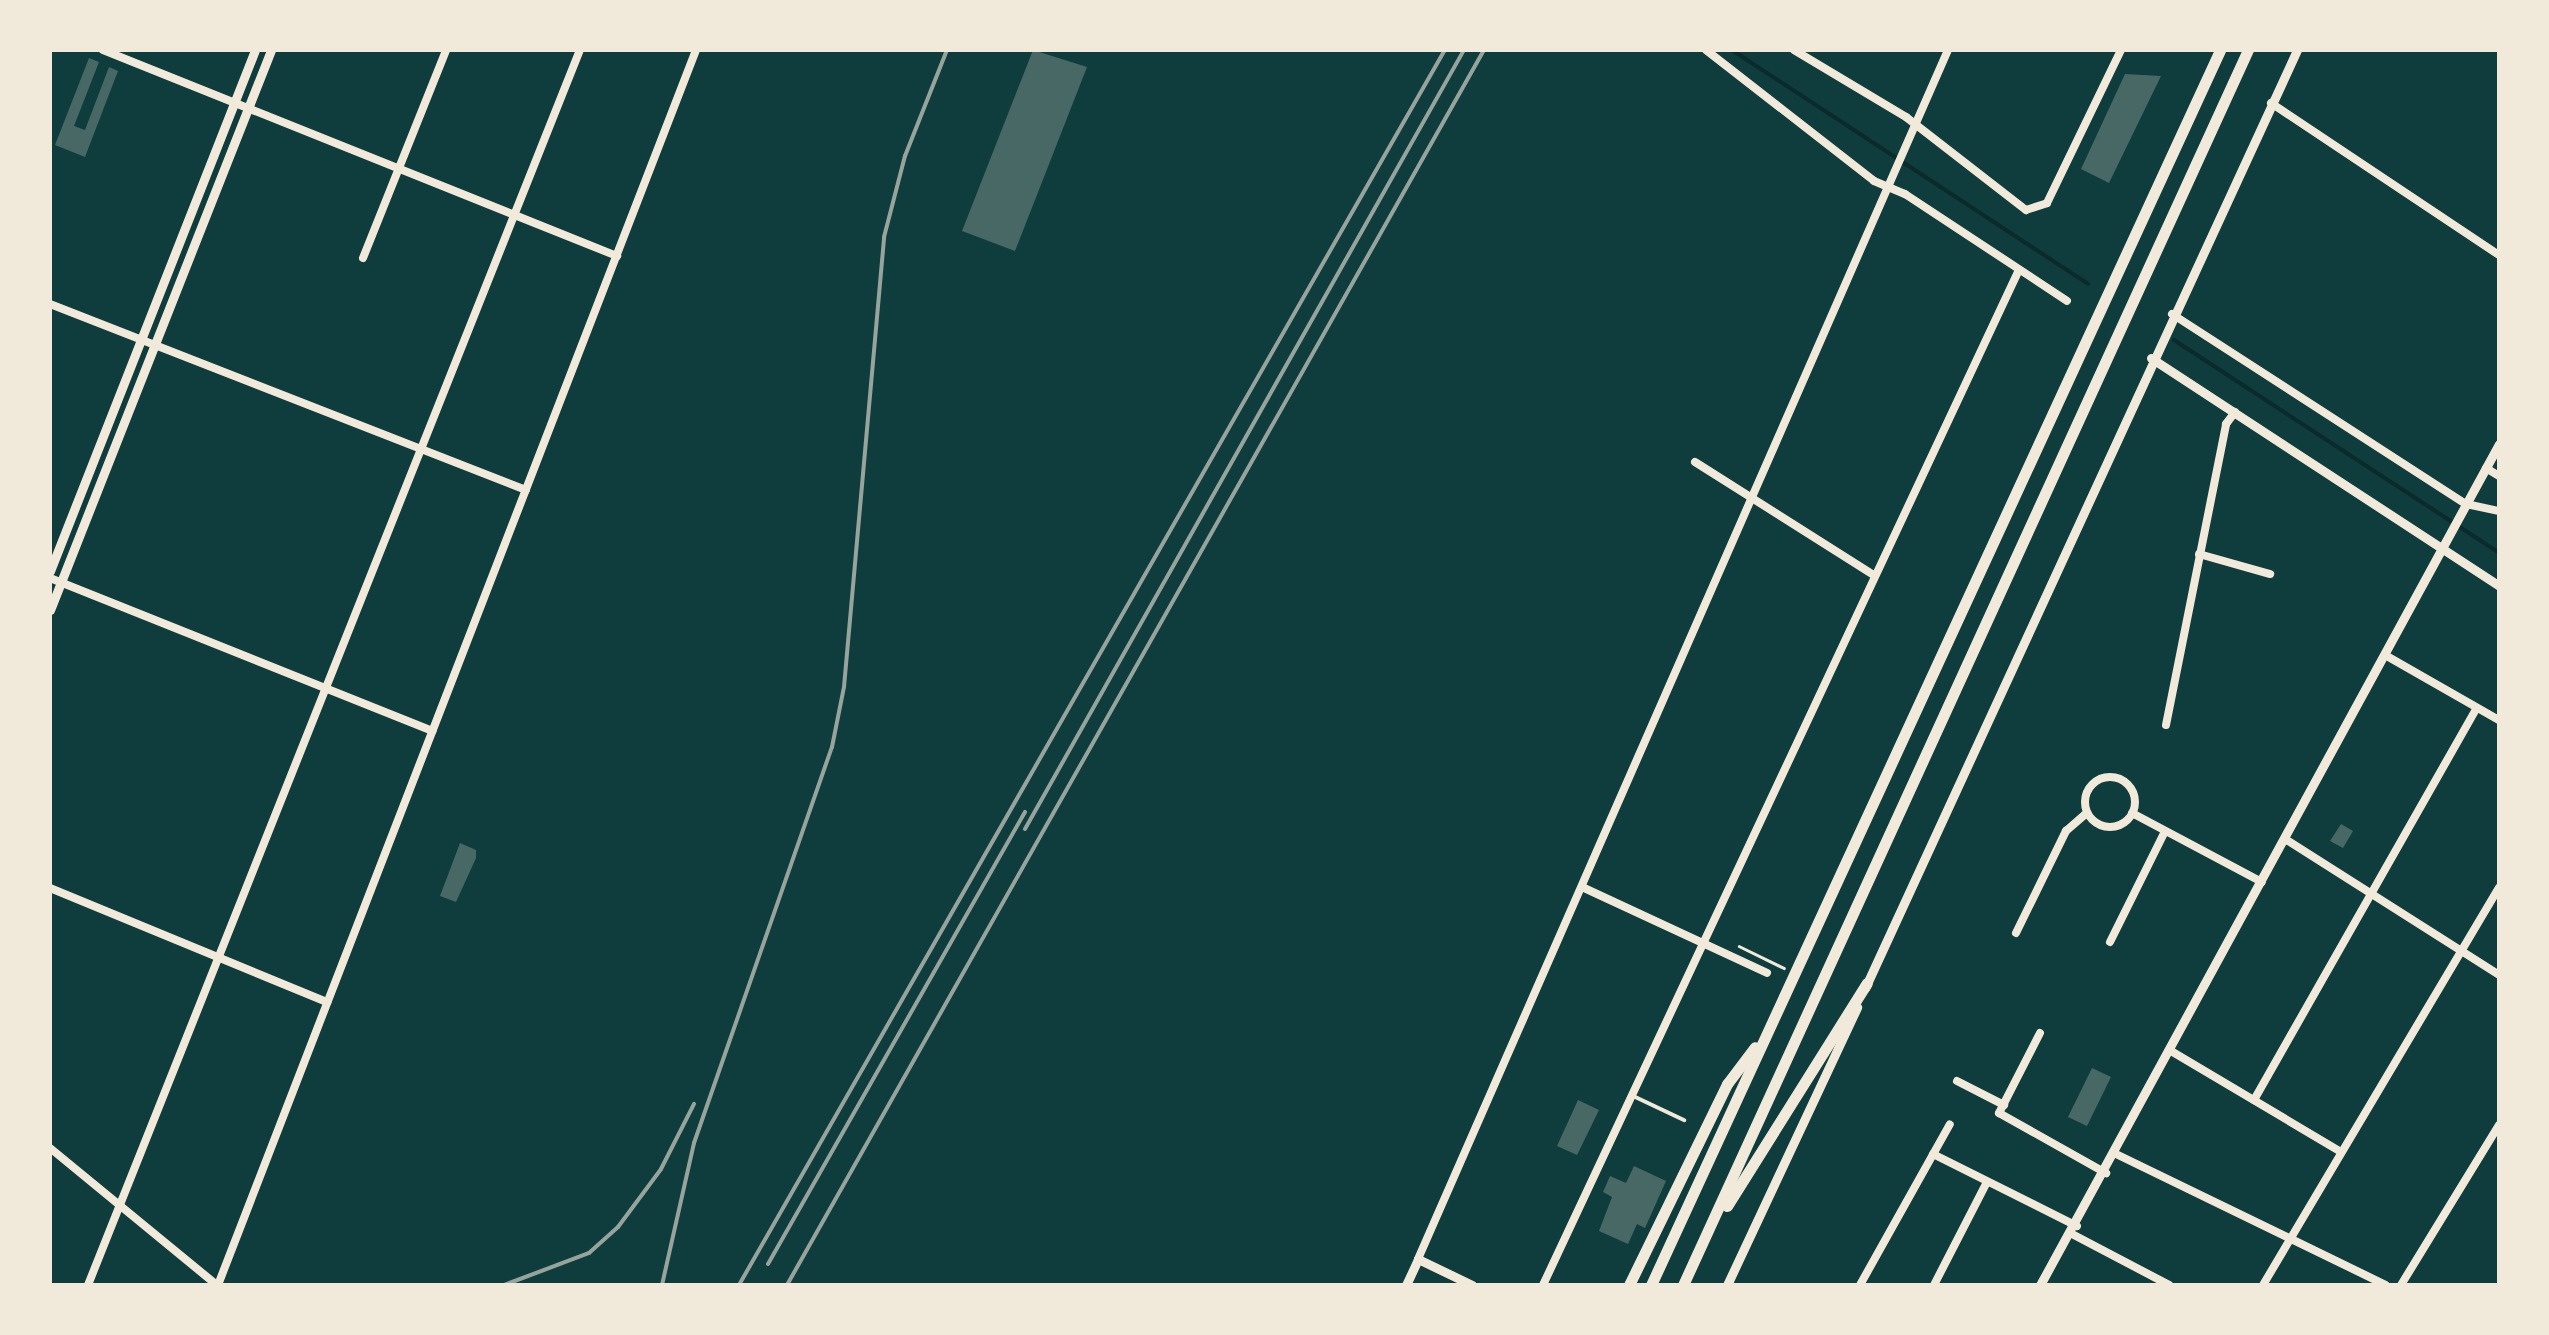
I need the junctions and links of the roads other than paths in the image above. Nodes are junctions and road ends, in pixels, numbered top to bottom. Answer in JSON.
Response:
{"nodes":[{"id":1,"x":104,"y":50,"type":"edge"},
{"id":2,"x":254,"y":50,"type":"edge"},
{"id":3,"x":271,"y":50,"type":"edge"},
{"id":4,"x":446,"y":50,"type":"edge"},
{"id":5,"x":580,"y":50,"type":"edge"},
{"id":6,"x":696,"y":50,"type":"edge"},
{"id":7,"x":1706,"y":50,"type":"edge"},
{"id":8,"x":1794,"y":50,"type":"edge"},
{"id":9,"x":1948,"y":50,"type":"edge"},
{"id":10,"x":2121,"y":50,"type":"edge"},
{"id":11,"x":2220,"y":50,"type":"edge"},
{"id":12,"x":2248,"y":50,"type":"edge"},
{"id":13,"x":2297,"y":50,"type":"edge"},
{"id":14,"x":235,"y":101,"type":"junction"},
{"id":15,"x":2272,"y":103,"type":"junction"},
{"id":16,"x":249,"y":106,"type":"junction"},
{"id":17,"x":1914,"y":126,"type":"junction"},
{"id":18,"x":397,"y":167,"type":"junction"},
{"id":19,"x":1889,"y":186,"type":"junction"},
{"id":20,"x":516,"y":215,"type":"junction"},
{"id":21,"x":2499,"y":255,"type":"edge"},
{"id":22,"x":616,"y":256,"type":"junction"},
{"id":23,"x":363,"y":258,"type":"dead end"},
{"id":24,"x":2019,"y":270,"type":"junction"},
{"id":25,"x":2067,"y":301,"type":"dead end"},
{"id":26,"x":50,"y":304,"type":"edge"},
{"id":27,"x":2172,"y":314,"type":"junction"},
{"id":28,"x":140,"y":338,"type":"junction"},
{"id":29,"x":155,"y":343,"type":"junction"},
{"id":30,"x":2151,"y":358,"type":"junction"},
{"id":31,"x":2236,"y":412,"type":"junction"},
{"id":32,"x":2499,"y":444,"type":"edge"},
{"id":33,"x":422,"y":450,"type":"junction"},
{"id":34,"x":1696,"y":462,"type":"dead end"},
{"id":35,"x":2486,"y":468,"type":"junction"},
{"id":36,"x":2499,"y":476,"type":"edge"},
{"id":37,"x":526,"y":490,"type":"junction"},
{"id":38,"x":1752,"y":500,"type":"junction"},
{"id":39,"x":2464,"y":508,"type":"junction"},
{"id":40,"x":2499,"y":511,"type":"edge"},
{"id":41,"x":2442,"y":550,"type":"junction"},
{"id":42,"x":2200,"y":554,"type":"junction"},
{"id":43,"x":50,"y":574,"type":"edge"},
{"id":44,"x":2270,"y":574,"type":"dead end"},
{"id":45,"x":1874,"y":575,"type":"junction"},
{"id":46,"x":61,"y":582,"type":"junction"},
{"id":47,"x":2499,"y":586,"type":"edge"},
{"id":48,"x":50,"y":610,"type":"edge"},
{"id":49,"x":2385,"y":654,"type":"junction"},
{"id":50,"x":328,"y":690,"type":"junction"},
{"id":51,"x":2477,"y":708,"type":"junction"},
{"id":52,"x":2499,"y":720,"type":"edge"},
{"id":53,"x":2166,"y":725,"type":"dead end"},
{"id":54,"x":433,"y":730,"type":"junction"},
{"id":55,"x":2087,"y":813,"type":"junction"},
{"id":56,"x":2132,"y":814,"type":"junction"},
{"id":57,"x":2164,"y":833,"type":"junction"},
{"id":58,"x":2285,"y":838,"type":"junction"},
{"id":59,"x":2262,"y":882,"type":"junction"},
{"id":60,"x":1582,"y":887,"type":"junction"},
{"id":61,"x":50,"y":888,"type":"edge"},
{"id":62,"x":2499,"y":888,"type":"edge"},
{"id":63,"x":2371,"y":892,"type":"junction"},
{"id":64,"x":2016,"y":933,"type":"dead end"},
{"id":65,"x":1706,"y":942,"type":"junction"},
{"id":66,"x":2110,"y":942,"type":"dead end"},
{"id":67,"x":2461,"y":952,"type":"junction"},
{"id":68,"x":216,"y":955,"type":"junction"},
{"id":69,"x":1767,"y":973,"type":"dead end"},
{"id":70,"x":2499,"y":976,"type":"edge"},
{"id":71,"x":1866,"y":983,"type":"junction"},
{"id":72,"x":327,"y":1002,"type":"junction"},
{"id":73,"x":1770,"y":1028,"type":"junction"},
{"id":74,"x":2040,"y":1033,"type":"dead end"},
{"id":75,"x":2171,"y":1051,"type":"junction"},
{"id":76,"x":1957,"y":1081,"type":"dead end"},
{"id":77,"x":1631,"y":1095,"type":"junction"},
{"id":78,"x":2254,"y":1100,"type":"junction"},
{"id":79,"x":2004,"y":1106,"type":"junction"},
{"id":80,"x":1684,"y":1120,"type":"dead end"},
{"id":81,"x":1950,"y":1124,"type":"dead end"},
{"id":82,"x":2499,"y":1124,"type":"edge"},
{"id":83,"x":50,"y":1148,"type":"edge"},
{"id":84,"x":2341,"y":1152,"type":"junction"},
{"id":85,"x":1933,"y":1154,"type":"junction"},
{"id":86,"x":2116,"y":1154,"type":"junction"},
{"id":87,"x":2106,"y":1172,"type":"junction"},
{"id":88,"x":1987,"y":1182,"type":"junction"},
{"id":89,"x":120,"y":1207,"type":"junction"},
{"id":90,"x":1713,"y":1226,"type":"junction"},
{"id":91,"x":2074,"y":1230,"type":"junction"},
{"id":92,"x":2291,"y":1238,"type":"junction"},
{"id":93,"x":1418,"y":1258,"type":"junction"},
{"id":94,"x":88,"y":1285,"type":"edge"},
{"id":95,"x":217,"y":1285,"type":"edge"},
{"id":96,"x":1406,"y":1285,"type":"edge"},
{"id":97,"x":1472,"y":1285,"type":"edge"},
{"id":98,"x":1544,"y":1285,"type":"edge"},
{"id":99,"x":1629,"y":1285,"type":"edge"},
{"id":100,"x":1651,"y":1285,"type":"edge"},
{"id":101,"x":1683,"y":1285,"type":"edge"},
{"id":102,"x":1727,"y":1285,"type":"edge"},
{"id":103,"x":1860,"y":1285,"type":"edge"},
{"id":104,"x":1934,"y":1285,"type":"edge"},
{"id":105,"x":2040,"y":1285,"type":"edge"},
{"id":106,"x":2169,"y":1285,"type":"edge"},
{"id":107,"x":2262,"y":1285,"type":"edge"},
{"id":108,"x":2386,"y":1285,"type":"edge"},
{"id":109,"x":2401,"y":1285,"type":"edge"}],
"edges":[{"from":1,"to":14,"type":"street"},
{"from":2,"to":14,"type":"street"},
{"from":3,"to":16,"type":"street"},
{"from":4,"to":18,"type":"street"},
{"from":5,"to":20,"type":"street"},
{"from":6,"to":22,"type":"street"},
{"from":7,"to":19,"type":"street"},
{"from":8,"to":17,"type":"street"},
{"from":9,"to":17,"type":"street"},
{"from":10,"to":17,"type":"street"},
{"from":11,"to":73,"type":"main road"},
{"from":12,"to":90,"type":"main road"},
{"from":13,"to":15,"type":"street"},
{"from":14,"to":16,"type":"street"},
{"from":14,"to":28,"type":"street"},
{"from":15,"to":21,"type":"street"},
{"from":15,"to":27,"type":"street"},
{"from":16,"to":18,"type":"street"},
{"from":16,"to":29,"type":"street"},
{"from":17,"to":19,"type":"street"},
{"from":18,"to":20,"type":"street"},
{"from":18,"to":23,"type":"street"},
{"from":19,"to":24,"type":"street"},
{"from":19,"to":38,"type":"street"},
{"from":20,"to":22,"type":"street"},
{"from":20,"to":33,"type":"street"},
{"from":22,"to":37,"type":"street"},
{"from":24,"to":25,"type":"street"},
{"from":24,"to":45,"type":"street"},
{"from":26,"to":28,"type":"street"},
{"from":27,"to":30,"type":"street"},
{"from":27,"to":39,"type":"street"},
{"from":28,"to":29,"type":"street"},
{"from":28,"to":43,"type":"street"},
{"from":29,"to":33,"type":"street"},
{"from":29,"to":46,"type":"street"},
{"from":30,"to":31,"type":"street"},
{"from":30,"to":71,"type":"street"},
{"from":31,"to":41,"type":"street"},
{"from":31,"to":42,"type":"street"},
{"from":32,"to":35,"type":"street"},
{"from":33,"to":37,"type":"street"},
{"from":33,"to":50,"type":"street"},
{"from":34,"to":38,"type":"street"},
{"from":35,"to":36,"type":"street"},
{"from":35,"to":39,"type":"street"},
{"from":37,"to":54,"type":"street"},
{"from":38,"to":45,"type":"street"},
{"from":38,"to":60,"type":"street"},
{"from":39,"to":40,"type":"street"},
{"from":39,"to":41,"type":"street"},
{"from":41,"to":47,"type":"street"},
{"from":41,"to":49,"type":"street"},
{"from":42,"to":44,"type":"street"},
{"from":42,"to":53,"type":"street"},
{"from":43,"to":46,"type":"street"},
{"from":45,"to":65,"type":"street"},
{"from":46,"to":48,"type":"street"},
{"from":46,"to":50,"type":"street"},
{"from":49,"to":51,"type":"street"},
{"from":49,"to":58,"type":"street"},
{"from":50,"to":54,"type":"street"},
{"from":50,"to":68,"type":"street"},
{"from":51,"to":52,"type":"street"},
{"from":51,"to":63,"type":"street"},
{"from":54,"to":72,"type":"street"},
{"from":55,"to":56,"type":"street"},
{"from":55,"to":56,"type":"street"},
{"from":55,"to":64,"type":"street"},
{"from":56,"to":57,"type":"street"},
{"from":57,"to":59,"type":"street"},
{"from":57,"to":66,"type":"street"},
{"from":58,"to":59,"type":"street"},
{"from":58,"to":63,"type":"street"},
{"from":59,"to":75,"type":"street"},
{"from":60,"to":65,"type":"street"},
{"from":60,"to":93,"type":"street"},
{"from":61,"to":68,"type":"street"},
{"from":62,"to":67,"type":"street"},
{"from":63,"to":67,"type":"street"},
{"from":63,"to":78,"type":"street"},
{"from":65,"to":69,"type":"street"},
{"from":65,"to":77,"type":"street"},
{"from":67,"to":70,"type":"street"},
{"from":67,"to":84,"type":"street"},
{"from":68,"to":72,"type":"street"},
{"from":68,"to":89,"type":"street"},
{"from":71,"to":90,"type":"main road"},
{"from":71,"to":102,"type":"street"},
{"from":72,"to":95,"type":"street"},
{"from":73,"to":99,"type":"main road"},
{"from":73,"to":100,"type":"main road"},
{"from":74,"to":79,"type":"street"},
{"from":75,"to":78,"type":"street"},
{"from":75,"to":86,"type":"street"},
{"from":76,"to":79,"type":"street"},
{"from":77,"to":80,"type":"lane"},
{"from":77,"to":98,"type":"street"},
{"from":78,"to":84,"type":"street"},
{"from":79,"to":87,"type":"street"},
{"from":81,"to":85,"type":"street"},
{"from":82,"to":109,"type":"street"},
{"from":83,"to":89,"type":"street"},
{"from":84,"to":92,"type":"street"},
{"from":85,"to":88,"type":"street"},
{"from":85,"to":103,"type":"street"},
{"from":86,"to":87,"type":"street"},
{"from":86,"to":92,"type":"street"},
{"from":87,"to":91,"type":"street"},
{"from":88,"to":91,"type":"street"},
{"from":88,"to":104,"type":"street"},
{"from":89,"to":94,"type":"street"},
{"from":89,"to":95,"type":"street"},
{"from":90,"to":101,"type":"main road"},
{"from":91,"to":105,"type":"street"},
{"from":91,"to":106,"type":"street"},
{"from":92,"to":107,"type":"street"},
{"from":92,"to":108,"type":"street"},
{"from":93,"to":96,"type":"street"},
{"from":93,"to":97,"type":"street"}]}
